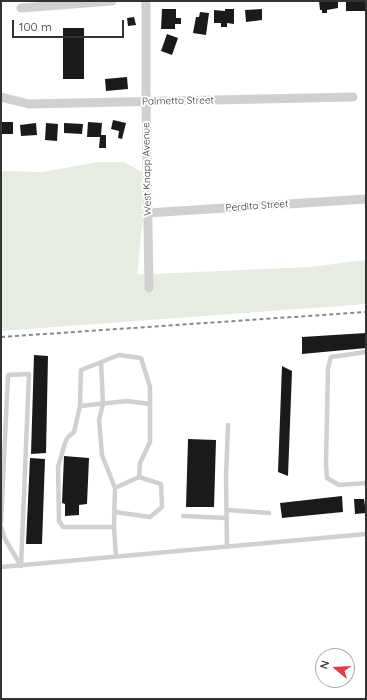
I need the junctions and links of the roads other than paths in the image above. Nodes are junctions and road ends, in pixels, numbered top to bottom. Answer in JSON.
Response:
{"nodes":[{"id":1,"x":106,"y":1,"type":"edge"},
{"id":2,"x":146,"y":1,"type":"edge"},
{"id":3,"x":21,"y":4,"type":"edge"},
{"id":4,"x":353,"y":97,"type":"dead end"},
{"id":5,"x":3,"y":98,"type":"edge"},
{"id":6,"x":146,"y":102,"type":"junction"},
{"id":7,"x":366,"y":199,"type":"edge"},
{"id":8,"x":147,"y":214,"type":"junction"},
{"id":9,"x":149,"y":288,"type":"dead end"},
{"id":10,"x":366,"y":352,"type":"edge"},
{"id":11,"x":101,"y":362,"type":"junction"},
{"id":12,"x":104,"y":404,"type":"junction"},
{"id":13,"x":150,"y":404,"type":"junction"},
{"id":14,"x":80,"y":406,"type":"junction"},
{"id":15,"x":228,"y":425,"type":"dead end"},
{"id":16,"x":139,"y":477,"type":"junction"},
{"id":17,"x":366,"y":483,"type":"edge"},
{"id":18,"x":115,"y":488,"type":"junction"},
{"id":19,"x":227,"y":510,"type":"junction"},
{"id":20,"x":115,"y":512,"type":"junction"},
{"id":21,"x":269,"y":513,"type":"dead end"},
{"id":22,"x":183,"y":516,"type":"dead end"},
{"id":23,"x":227,"y":518,"type":"junction"},
{"id":24,"x":1,"y":523,"type":"edge"},
{"id":25,"x":1,"y":527,"type":"edge"},
{"id":26,"x":114,"y":527,"type":"junction"},
{"id":27,"x":366,"y":534,"type":"edge"},
{"id":28,"x":227,"y":547,"type":"junction"},
{"id":29,"x":116,"y":557,"type":"junction"},
{"id":30,"x":21,"y":566,"type":"junction"},
{"id":31,"x":1,"y":567,"type":"edge"}],
"edges":[{"from":1,"to":3,"type":"street"},
{"from":2,"to":6,"type":"street","name":"West Knapp Avenue"},
{"from":4,"to":6,"type":"street","name":"Palmetto Street"},
{"from":5,"to":6,"type":"street","name":"Palmetto Street"},
{"from":6,"to":8,"type":"street","name":"West Knapp Avenue"},
{"from":7,"to":8,"type":"street","name":"Perdita Street"},
{"from":8,"to":9,"type":"street","name":"West Knapp Avenue"},
{"from":10,"to":17,"type":"lane"},
{"from":11,"to":12,"type":"lane"},
{"from":11,"to":13,"type":"lane"},
{"from":11,"to":14,"type":"lane"},
{"from":12,"to":13,"type":"lane"},
{"from":12,"to":14,"type":"lane"},
{"from":12,"to":18,"type":"lane"},
{"from":13,"to":16,"type":"lane"},
{"from":14,"to":26,"type":"lane"},
{"from":15,"to":19,"type":"lane"},
{"from":16,"to":18,"type":"lane"},
{"from":16,"to":20,"type":"lane"},
{"from":18,"to":20,"type":"lane"},
{"from":19,"to":21,"type":"lane"},
{"from":19,"to":23,"type":"lane"},
{"from":20,"to":26,"type":"lane"},
{"from":22,"to":23,"type":"lane"},
{"from":23,"to":28,"type":"lane"},
{"from":24,"to":30,"type":"lane"},
{"from":25,"to":30,"type":"lane"},
{"from":26,"to":29,"type":"lane"},
{"from":27,"to":28,"type":"lane"},
{"from":28,"to":29,"type":"lane"},
{"from":29,"to":30,"type":"lane"},
{"from":30,"to":31,"type":"lane"}]}
